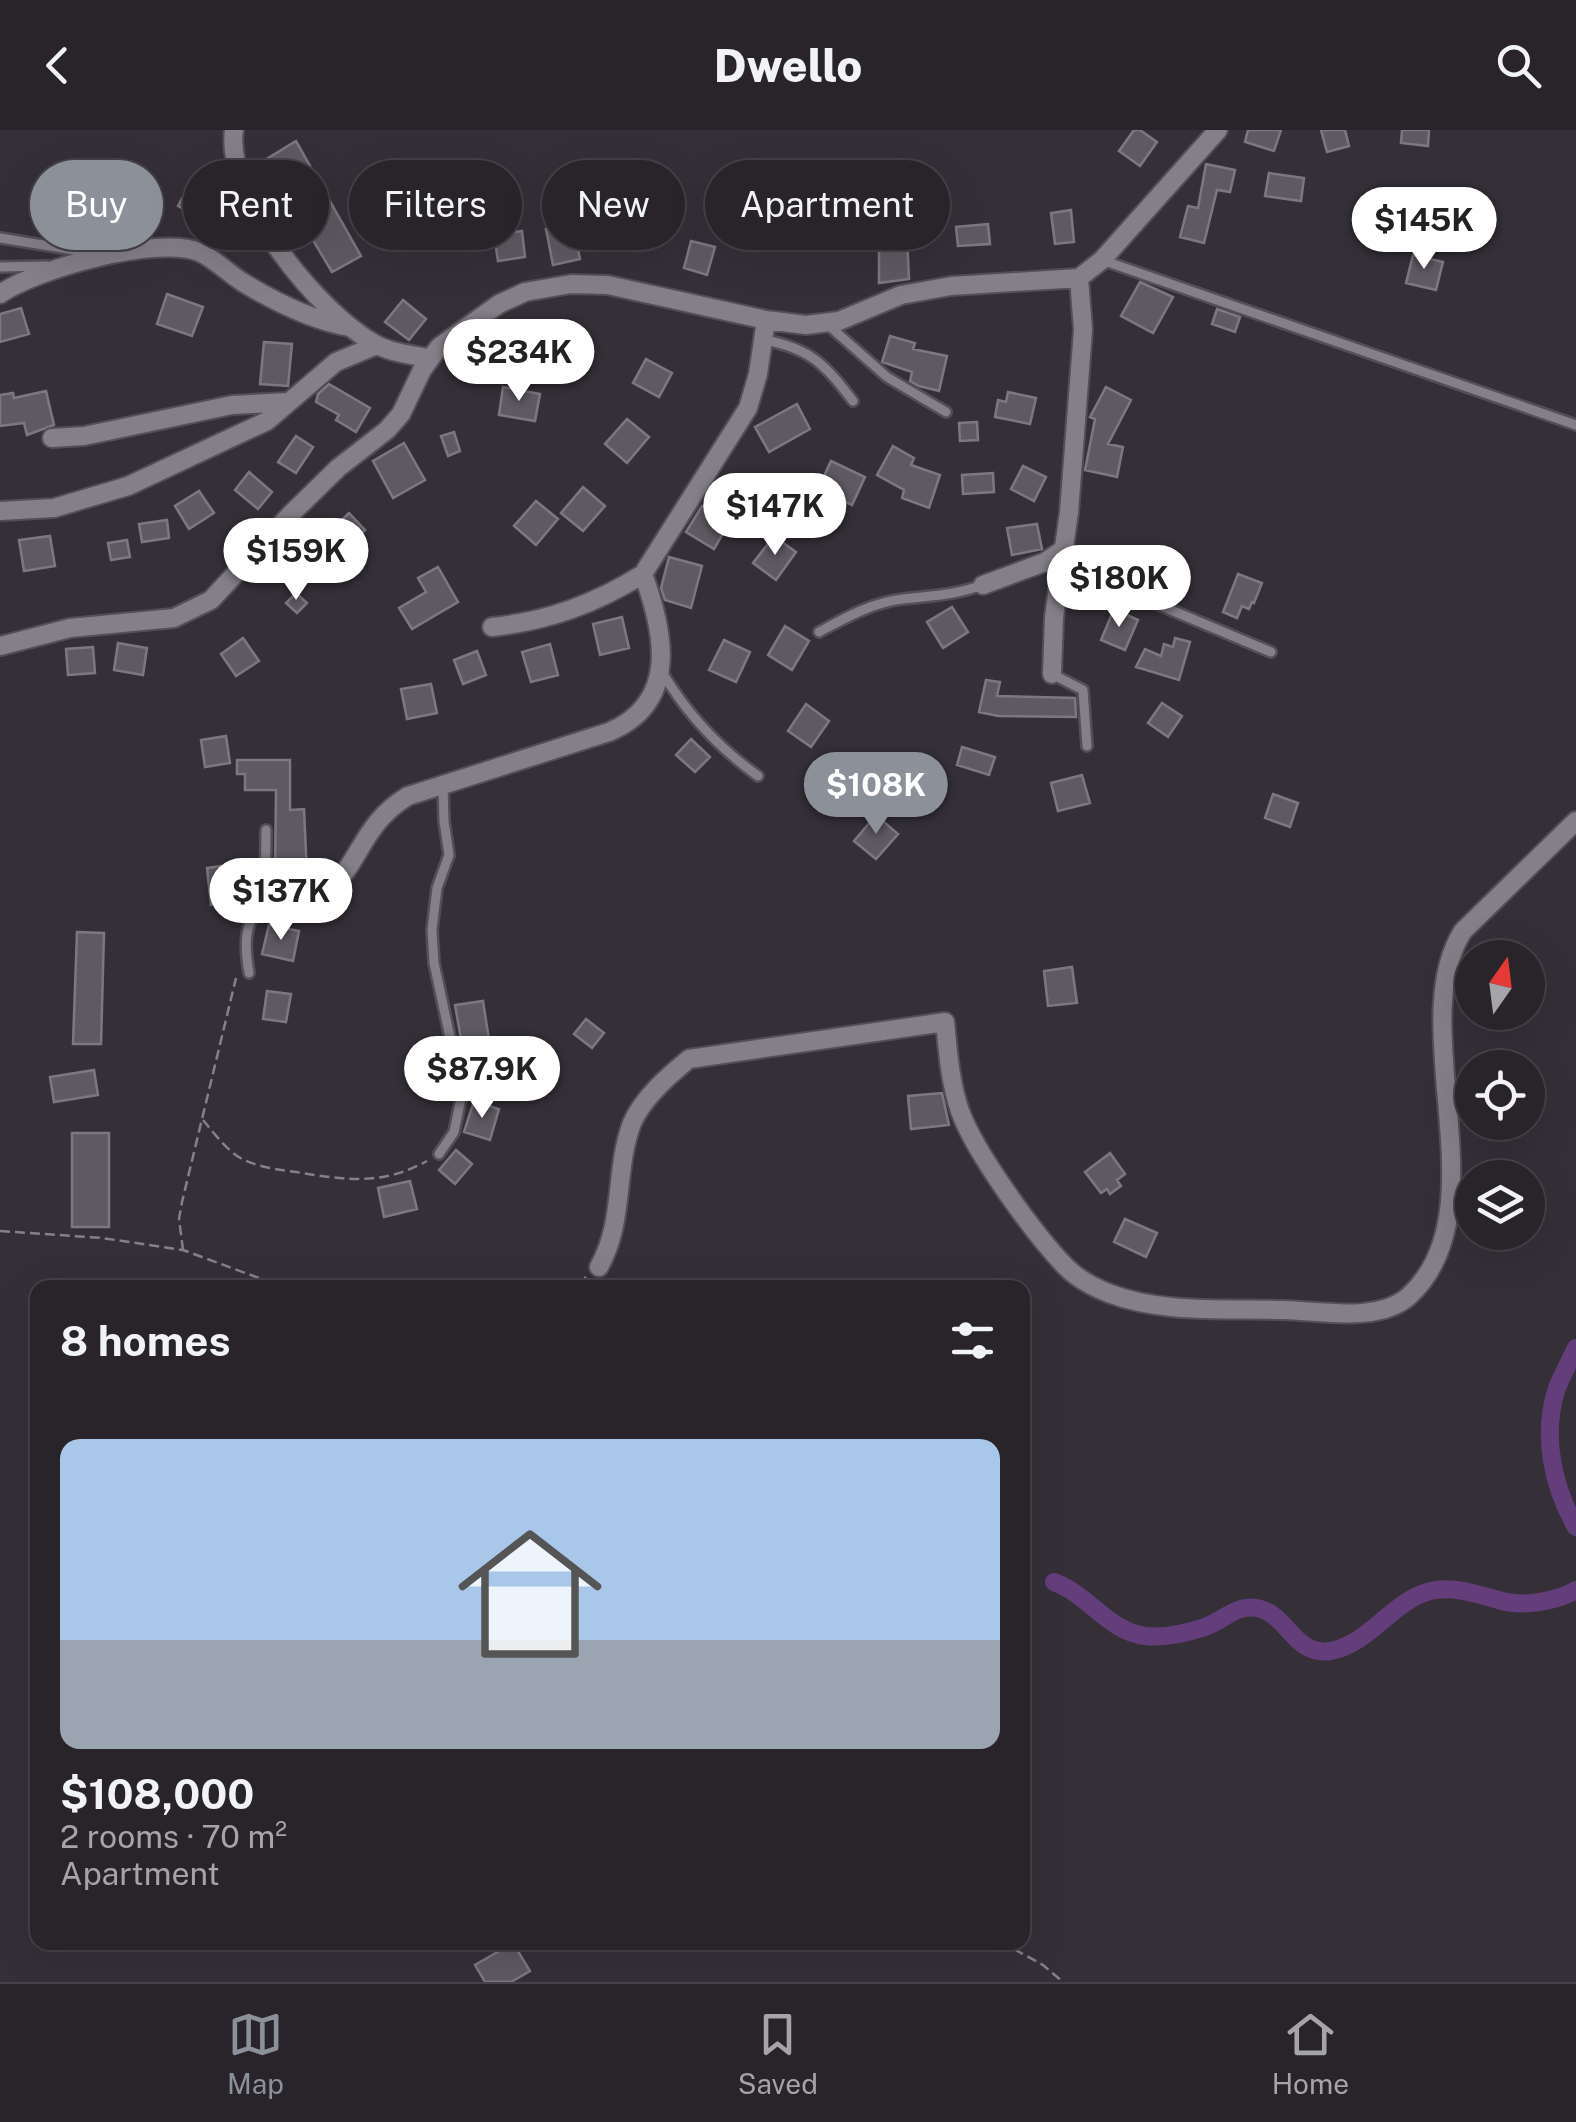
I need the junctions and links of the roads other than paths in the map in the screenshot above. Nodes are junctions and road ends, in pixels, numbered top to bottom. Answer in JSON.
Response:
{"nodes":[{"id":1,"x":234,"y":130,"type":"edge"},
{"id":2,"x":1218,"y":130,"type":"edge"},
{"id":3,"x":0,"y":238,"type":"edge"},
{"id":4,"x":104,"y":255,"type":"junction"},
{"id":5,"x":1102,"y":260,"type":"junction"},
{"id":6,"x":64,"y":266,"type":"junction"},
{"id":7,"x":0,"y":267,"type":"edge"},
{"id":8,"x":1079,"y":278,"type":"junction"},
{"id":9,"x":0,"y":294,"type":"edge"},
{"id":10,"x":766,"y":320,"type":"junction"},
{"id":11,"x":825,"y":323,"type":"junction"},
{"id":12,"x":350,"y":327,"type":"junction"},
{"id":13,"x":763,"y":340,"type":"junction"},
{"id":14,"x":377,"y":345,"type":"junction"},
{"id":15,"x":429,"y":358,"type":"junction"},
{"id":16,"x":854,"y":401,"type":"dead end"},
{"id":17,"x":288,"y":402,"type":"junction"},
{"id":18,"x":946,"y":412,"type":"dead end"},
{"id":19,"x":1576,"y":425,"type":"edge"},
{"id":20,"x":52,"y":438,"type":"dead end"},
{"id":21,"x":0,"y":511,"type":"edge"},
{"id":22,"x":1064,"y":550,"type":"junction"},
{"id":23,"x":1060,"y":570,"type":"junction"},
{"id":24,"x":642,"y":574,"type":"junction"},
{"id":25,"x":983,"y":585,"type":"joint"},
{"id":26,"x":492,"y":627,"type":"dead end"},
{"id":27,"x":819,"y":632,"type":"dead end"},
{"id":28,"x":0,"y":646,"type":"edge"},
{"id":29,"x":1271,"y":652,"type":"dead end"},
{"id":30,"x":661,"y":670,"type":"junction"},
{"id":31,"x":1052,"y":674,"type":"joint"},
{"id":32,"x":1088,"y":746,"type":"dead end"},
{"id":33,"x":758,"y":776,"type":"dead end"},
{"id":34,"x":444,"y":784,"type":"junction"},
{"id":35,"x":1576,"y":821,"type":"edge"},
{"id":36,"x":266,"y":830,"type":"dead end"},
{"id":37,"x":266,"y":906,"type":"junction"},
{"id":38,"x":249,"y":973,"type":"dead end"},
{"id":39,"x":439,"y":1154,"type":"road end"},
{"id":40,"x":599,"y":1267,"type":"dead end"}],
"edges":[{"from":1,"to":12,"type":"street"},
{"from":2,"to":5,"type":"street"},
{"from":3,"to":4,"type":"lane"},
{"from":4,"to":6,"type":"street"},
{"from":4,"to":12,"type":"street"},
{"from":5,"to":8,"type":"street"},
{"from":5,"to":19,"type":"lane"},
{"from":6,"to":7,"type":"lane"},
{"from":6,"to":9,"type":"street"},
{"from":8,"to":11,"type":"street"},
{"from":8,"to":22,"type":"street"},
{"from":10,"to":11,"type":"street"},
{"from":10,"to":13,"type":"street"},
{"from":10,"to":15,"type":"street"},
{"from":11,"to":18,"type":"lane"},
{"from":12,"to":14,"type":"street"},
{"from":13,"to":16,"type":"lane"},
{"from":13,"to":24,"type":"street"},
{"from":14,"to":15,"type":"street"},
{"from":14,"to":17,"type":"street"},
{"from":15,"to":28,"type":"street"},
{"from":17,"to":20,"type":"street"},
{"from":17,"to":21,"type":"street"},
{"from":22,"to":23,"type":"street"},
{"from":22,"to":25,"type":"street"},
{"from":23,"to":29,"type":"lane"},
{"from":23,"to":31,"type":"street"},
{"from":24,"to":26,"type":"street"},
{"from":24,"to":30,"type":"street"},
{"from":25,"to":27,"type":"lane"},
{"from":30,"to":33,"type":"lane"},
{"from":30,"to":34,"type":"street"},
{"from":31,"to":32,"type":"lane"},
{"from":34,"to":37,"type":"street"},
{"from":34,"to":39,"type":"lane"},
{"from":35,"to":40,"type":"street"},
{"from":36,"to":37,"type":"lane"},
{"from":37,"to":38,"type":"lane"}]}
